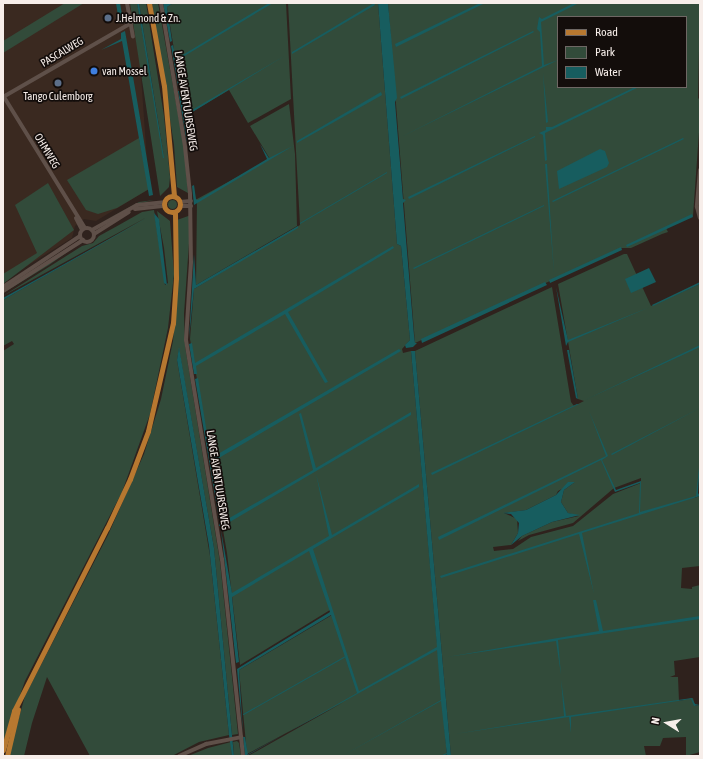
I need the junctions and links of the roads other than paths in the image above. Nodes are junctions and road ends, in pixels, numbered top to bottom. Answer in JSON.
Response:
{"nodes":[{"id":1,"x":127,"y":3,"type":"edge"},
{"id":2,"x":149,"y":3,"type":"edge"},
{"id":3,"x":161,"y":3,"type":"edge"},
{"id":4,"x":130,"y":23,"type":"junction"},
{"id":5,"x":133,"y":36,"type":"dead end"},
{"id":6,"x":4,"y":97,"type":"edge"},
{"id":7,"x":700,"y":170,"type":"edge"},
{"id":8,"x":172,"y":196,"type":"junction"},
{"id":9,"x":165,"y":204,"type":"junction"},
{"id":10,"x":180,"y":204,"type":"junction"},
{"id":11,"x":191,"y":204,"type":"junction"},
{"id":12,"x":173,"y":212,"type":"junction"},
{"id":13,"x":700,"y":218,"type":"edge"},
{"id":14,"x":84,"y":229,"type":"junction"},
{"id":15,"x":93,"y":232,"type":"junction"},
{"id":16,"x":82,"y":238,"type":"junction"},
{"id":17,"x":3,"y":287,"type":"edge"},
{"id":18,"x":3,"y":290,"type":"edge"},
{"id":19,"x":19,"y":702,"type":"junction"},
{"id":20,"x":241,"y":737,"type":"junction"},
{"id":21,"x":3,"y":750,"type":"edge"},
{"id":22,"x":7,"y":756,"type":"edge"},
{"id":23,"x":179,"y":756,"type":"edge"},
{"id":24,"x":243,"y":756,"type":"edge"}],
"edges":[{"from":1,"to":4,"type":"street"},
{"from":2,"to":8,"type":"main road"},
{"from":3,"to":11,"type":"street","name":"LANGE AVENTUURSEWEG"},
{"from":4,"to":5,"type":"street"},
{"from":4,"to":6,"type":"street","name":"PASCALWEG"},
{"from":6,"to":14,"type":"street","name":"OHMWEG"},
{"from":7,"to":13,"type":"street"},
{"from":8,"to":9,"type":"main road"},
{"from":8,"to":10,"type":"main road"},
{"from":9,"to":12,"type":"main road"},
{"from":9,"to":15,"type":"street"},
{"from":10,"to":11,"type":"street"},
{"from":10,"to":12,"type":"main road"},
{"from":11,"to":20,"type":"street","name":"LANGE AVENTUURSEWEG"},
{"from":12,"to":19,"type":"main road"},
{"from":14,"to":15,"type":"street"},
{"from":14,"to":16,"type":"street"},
{"from":15,"to":16,"type":"street"},
{"from":16,"to":17,"type":"street"},
{"from":16,"to":18,"type":"street"},
{"from":19,"to":21,"type":"main road"},
{"from":19,"to":22,"type":"main road"},
{"from":20,"to":23,"type":"street"},
{"from":20,"to":24,"type":"street","name":"LANGE AVENTUURSEWEG"}]}
